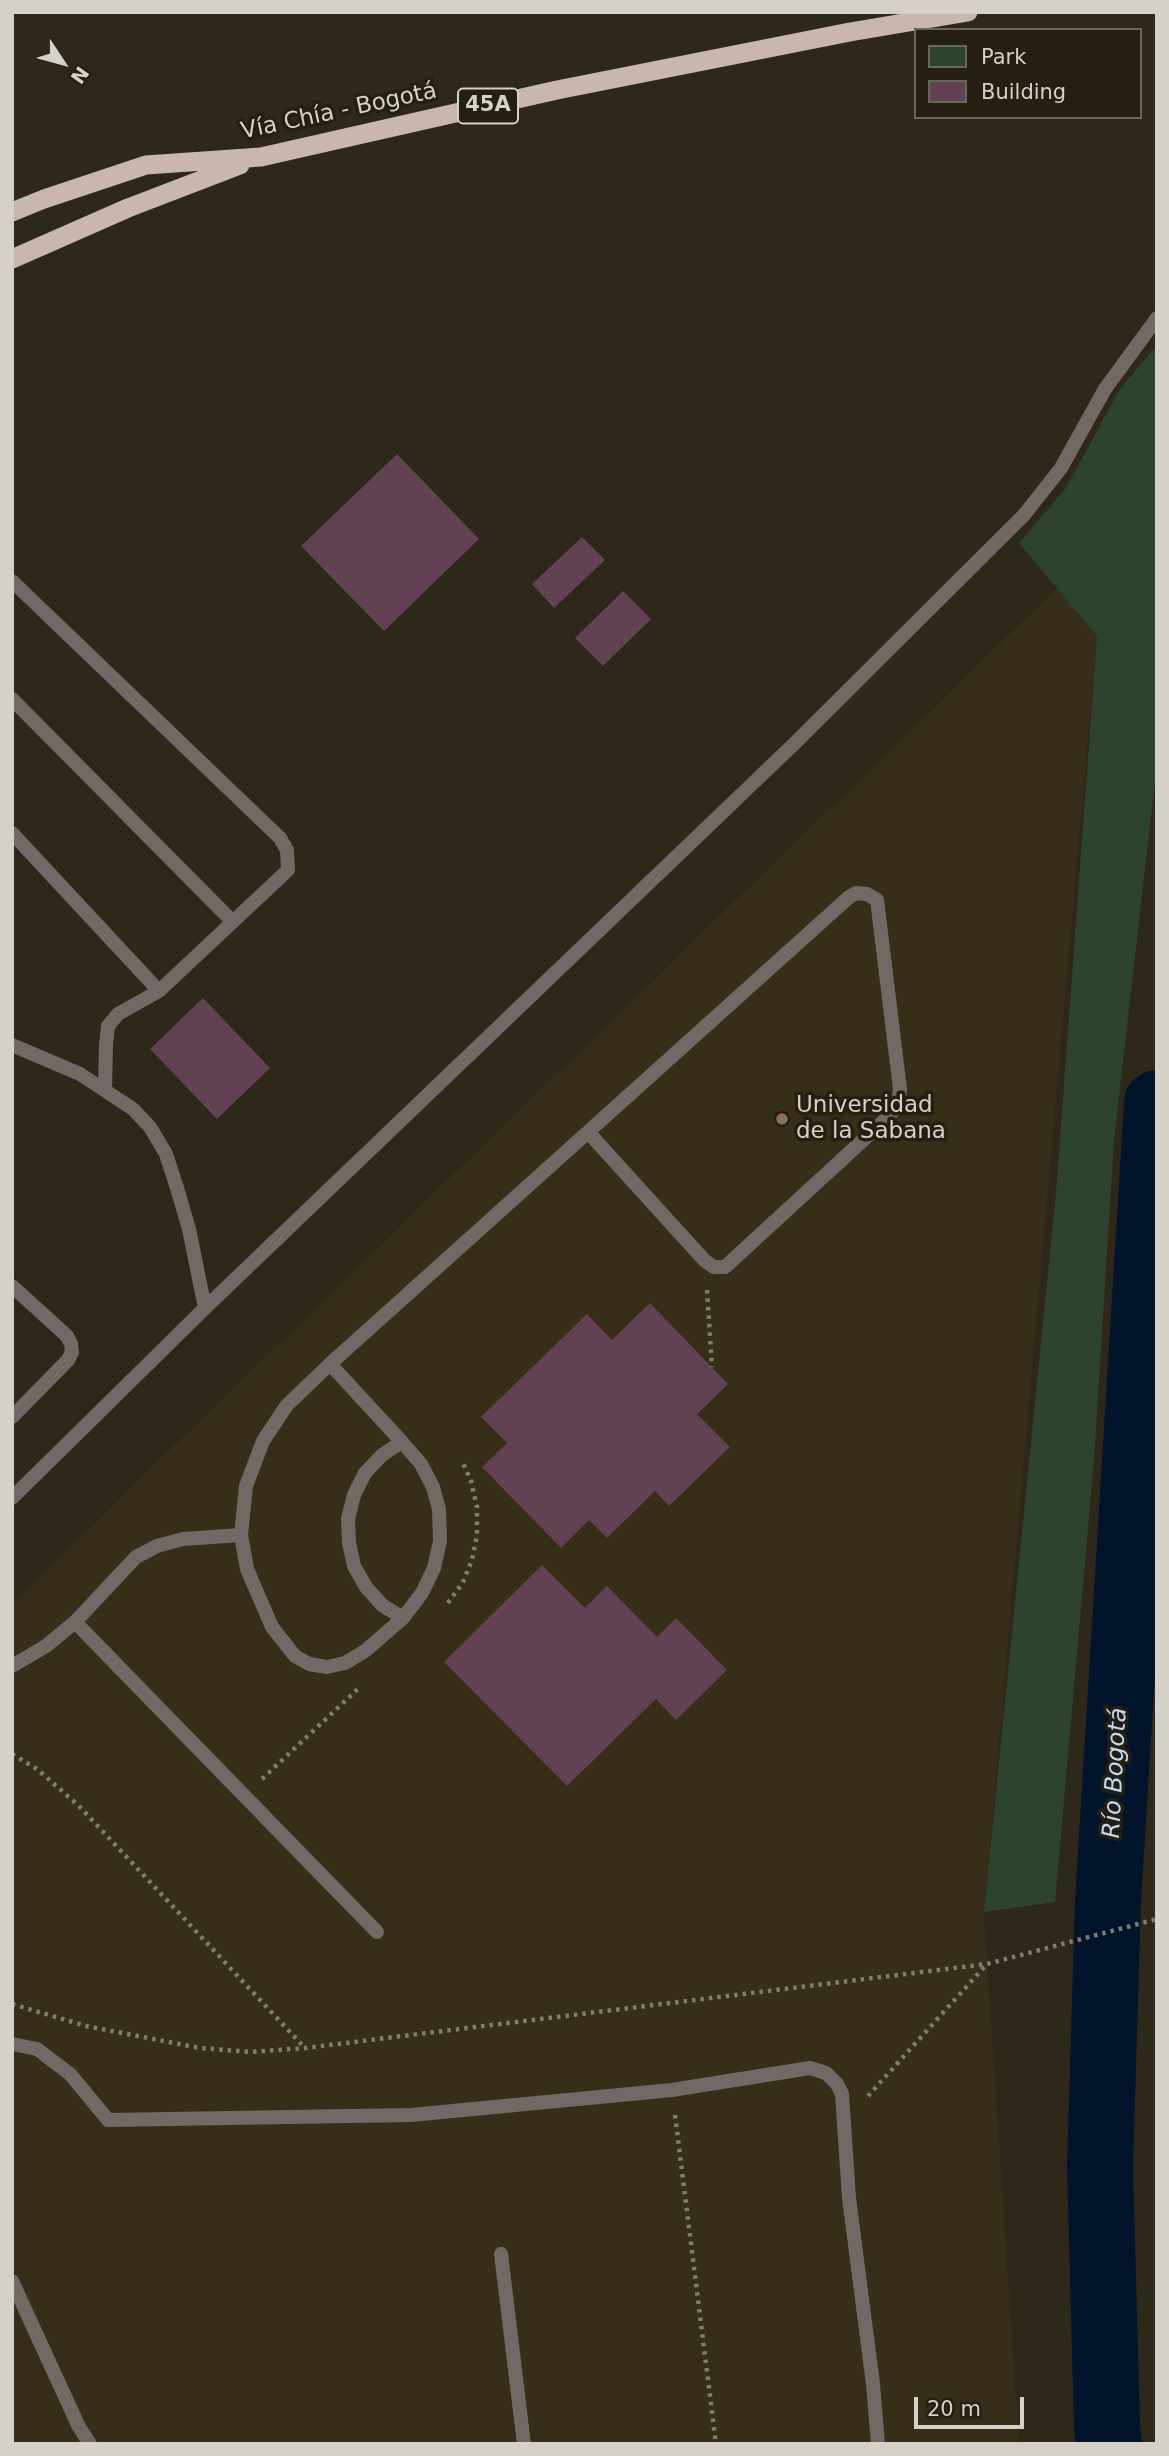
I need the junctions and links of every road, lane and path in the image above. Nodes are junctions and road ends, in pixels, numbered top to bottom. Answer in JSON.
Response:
{"nodes":[{"id":1,"x":968,"y":12,"type":"edge"},
{"id":2,"x":261,"y":157,"type":"junction"},
{"id":3,"x":12,"y":212,"type":"edge"},
{"id":4,"x":12,"y":259,"type":"edge"},
{"id":5,"x":1157,"y":318,"type":"edge"},
{"id":6,"x":12,"y":581,"type":"edge"},
{"id":7,"x":12,"y":699,"type":"edge"},
{"id":8,"x":12,"y":833,"type":"edge"},
{"id":9,"x":233,"y":922,"type":"junction"},
{"id":10,"x":159,"y":992,"type":"junction"},
{"id":11,"x":12,"y":1045,"type":"edge"},
{"id":12,"x":105,"y":1089,"type":"junction"},
{"id":13,"x":588,"y":1132,"type":"junction"},
{"id":14,"x":705,"y":1261,"type":"junction"},
{"id":15,"x":12,"y":1286,"type":"edge"},
{"id":16,"x":205,"y":1308,"type":"junction"},
{"id":17,"x":330,"y":1364,"type":"junction"},
{"id":18,"x":712,"y":1367,"type":"dead end"},
{"id":19,"x":12,"y":1418,"type":"edge"},
{"id":20,"x":402,"y":1442,"type":"junction"},
{"id":21,"x":12,"y":1497,"type":"edge"},
{"id":22,"x":241,"y":1535,"type":"junction"},
{"id":23,"x":403,"y":1618,"type":"junction"},
{"id":24,"x":75,"y":1622,"type":"junction"},
{"id":25,"x":12,"y":1666,"type":"edge"},
{"id":26,"x":12,"y":1754,"type":"edge"},
{"id":27,"x":1157,"y":1919,"type":"edge"},
{"id":28,"x":377,"y":1932,"type":"dead end"},
{"id":29,"x":987,"y":1964,"type":"junction"},
{"id":30,"x":12,"y":2004,"type":"edge"},
{"id":31,"x":12,"y":2044,"type":"edge"},
{"id":32,"x":304,"y":2048,"type":"junction"},
{"id":33,"x":672,"y":2090,"type":"junction"},
{"id":34,"x":844,"y":2123,"type":"junction"},
{"id":35,"x":501,"y":2254,"type":"dead end"},
{"id":36,"x":12,"y":2281,"type":"edge"},
{"id":37,"x":90,"y":2444,"type":"edge"},
{"id":38,"x":524,"y":2444,"type":"edge"},
{"id":39,"x":716,"y":2444,"type":"edge"},
{"id":40,"x":878,"y":2444,"type":"edge"}],
"edges":[{"from":1,"to":2,"type":"highway","name":"Vía Chía - Bogotá","number":"45A"},
{"from":2,"to":3,"type":"highway","name":"Vía Chía - Bogotá","number":"45A"},
{"from":2,"to":4,"type":"highway"},
{"from":5,"to":16,"type":"lane"},
{"from":6,"to":9,"type":"lane"},
{"from":7,"to":9,"type":"lane"},
{"from":8,"to":10,"type":"lane"},
{"from":9,"to":10,"type":"lane"},
{"from":10,"to":12,"type":"lane"},
{"from":11,"to":12,"type":"lane"},
{"from":12,"to":16,"type":"lane"},
{"from":13,"to":14,"type":"lane"},
{"from":13,"to":14,"type":"lane"},
{"from":13,"to":17,"type":"lane"},
{"from":14,"to":18,"type":"path"},
{"from":15,"to":19,"type":"lane"},
{"from":16,"to":21,"type":"lane"},
{"from":17,"to":20,"type":"lane"},
{"from":17,"to":22,"type":"lane"},
{"from":20,"to":23,"type":"lane"},
{"from":20,"to":23,"type":"lane"},
{"from":22,"to":23,"type":"lane"},
{"from":22,"to":24,"type":"lane"},
{"from":24,"to":25,"type":"lane"},
{"from":24,"to":28,"type":"lane"},
{"from":26,"to":32,"type":"path"},
{"from":27,"to":29,"type":"path"},
{"from":29,"to":32,"type":"path"},
{"from":29,"to":34,"type":"path"},
{"from":30,"to":32,"type":"path"},
{"from":31,"to":33,"type":"lane"},
{"from":33,"to":34,"type":"lane"},
{"from":33,"to":39,"type":"path"},
{"from":34,"to":40,"type":"lane"},
{"from":35,"to":38,"type":"lane"},
{"from":36,"to":37,"type":"lane"}]}
